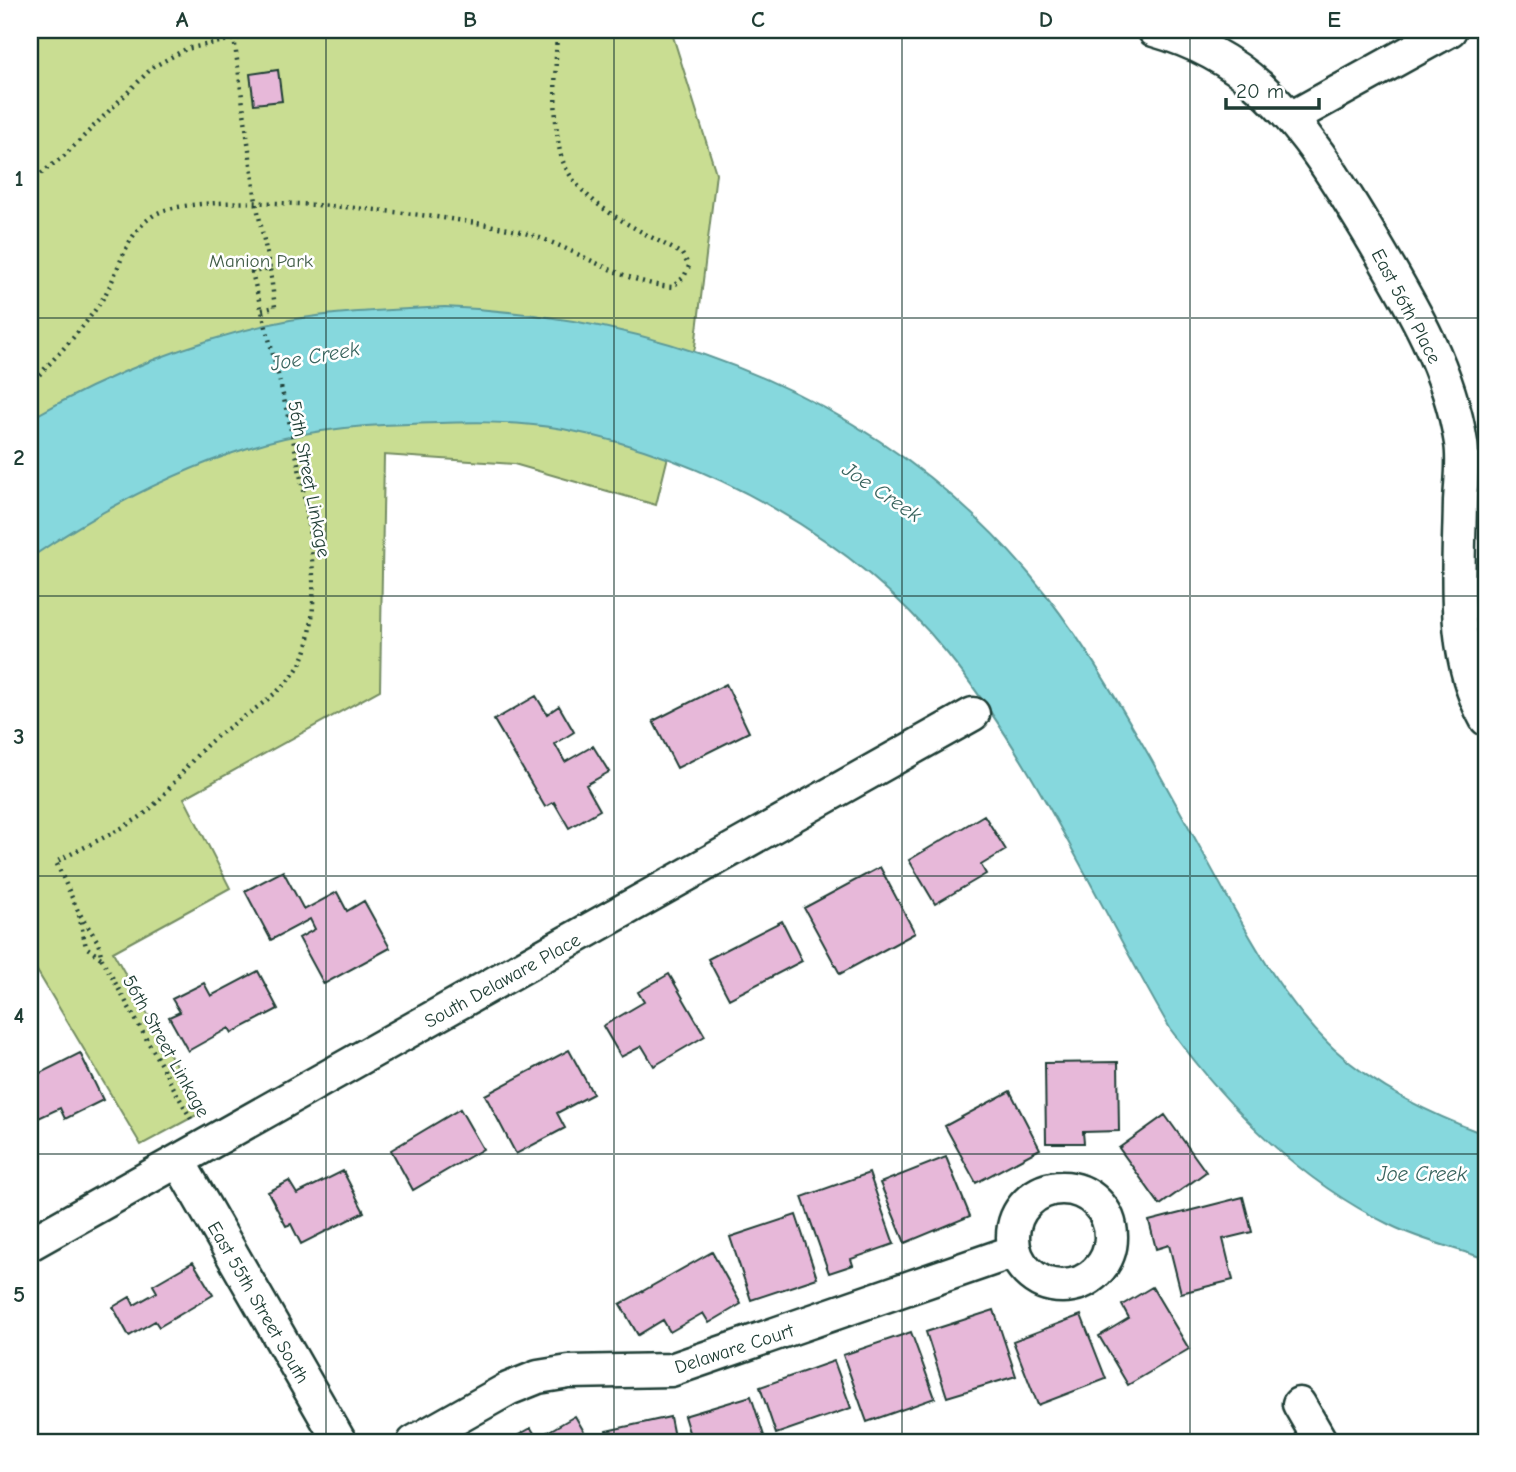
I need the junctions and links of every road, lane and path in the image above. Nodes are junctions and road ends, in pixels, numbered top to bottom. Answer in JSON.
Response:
{"nodes":[{"id":1,"x":233,"y":30,"type":"edge"},
{"id":2,"x":276,"y":30,"type":"edge"},
{"id":3,"x":556,"y":30,"type":"edge"},
{"id":4,"x":1154,"y":30,"type":"edge"},
{"id":5,"x":1450,"y":30,"type":"edge"},
{"id":6,"x":235,"y":41,"type":"junction"},
{"id":7,"x":1291,"y":118,"type":"junction"},
{"id":8,"x":30,"y":182,"type":"edge"},
{"id":9,"x":256,"y":202,"type":"junction"},
{"id":10,"x":270,"y":269,"type":"junction"},
{"id":11,"x":261,"y":310,"type":"junction"},
{"id":12,"x":30,"y":385,"type":"edge"},
{"id":13,"x":1473,"y":501,"type":"edge"},
{"id":14,"x":973,"y":714,"type":"dead end"},
{"id":15,"x":1486,"y":719,"type":"edge"},
{"id":16,"x":78,"y":911,"type":"junction"},
{"id":17,"x":102,"y":959,"type":"junction"},
{"id":18,"x":206,"y":1146,"type":"junction"},
{"id":19,"x":179,"y":1162,"type":"junction"},
{"id":20,"x":30,"y":1244,"type":"edge"},
{"id":21,"x":1015,"y":1251,"type":"dead end"},
{"id":22,"x":1299,"y":1404,"type":"dead end"},
{"id":23,"x":340,"y":1442,"type":"edge"},
{"id":24,"x":414,"y":1442,"type":"edge"},
{"id":25,"x":1321,"y":1442,"type":"edge"}],
"edges":[{"from":1,"to":6,"type":"path"},
{"from":2,"to":6,"type":"path"},
{"from":3,"to":9,"type":"path"},
{"from":4,"to":7,"type":"street","name":"East 56th Place"},
{"from":5,"to":7,"type":"street"},
{"from":6,"to":8,"type":"path"},
{"from":6,"to":9,"type":"path"},
{"from":7,"to":13,"type":"street","name":"East 56th Place"},
{"from":9,"to":10,"type":"path"},
{"from":9,"to":12,"type":"path"},
{"from":10,"to":11,"type":"path"},
{"from":10,"to":11,"type":"path","name":"56th Street Linkage"},
{"from":11,"to":16,"type":"path","name":"56th Street Linkage"},
{"from":13,"to":15,"type":"street","name":"East 56th Place"},
{"from":14,"to":18,"type":"street","name":"South Delaware Place"},
{"from":16,"to":17,"type":"path","name":"56th Street Linkage"},
{"from":16,"to":17,"type":"path","name":"56th Street Linkage"},
{"from":17,"to":18,"type":"path","name":"56th Street Linkage"},
{"from":18,"to":19,"type":"street","name":"South Delaware Place"},
{"from":19,"to":20,"type":"street","name":"South Delaware Place"},
{"from":19,"to":23,"type":"street","name":"East 55th Street South"},
{"from":21,"to":24,"type":"street","name":"Delaware Court"},
{"from":22,"to":25,"type":"street"}]}
